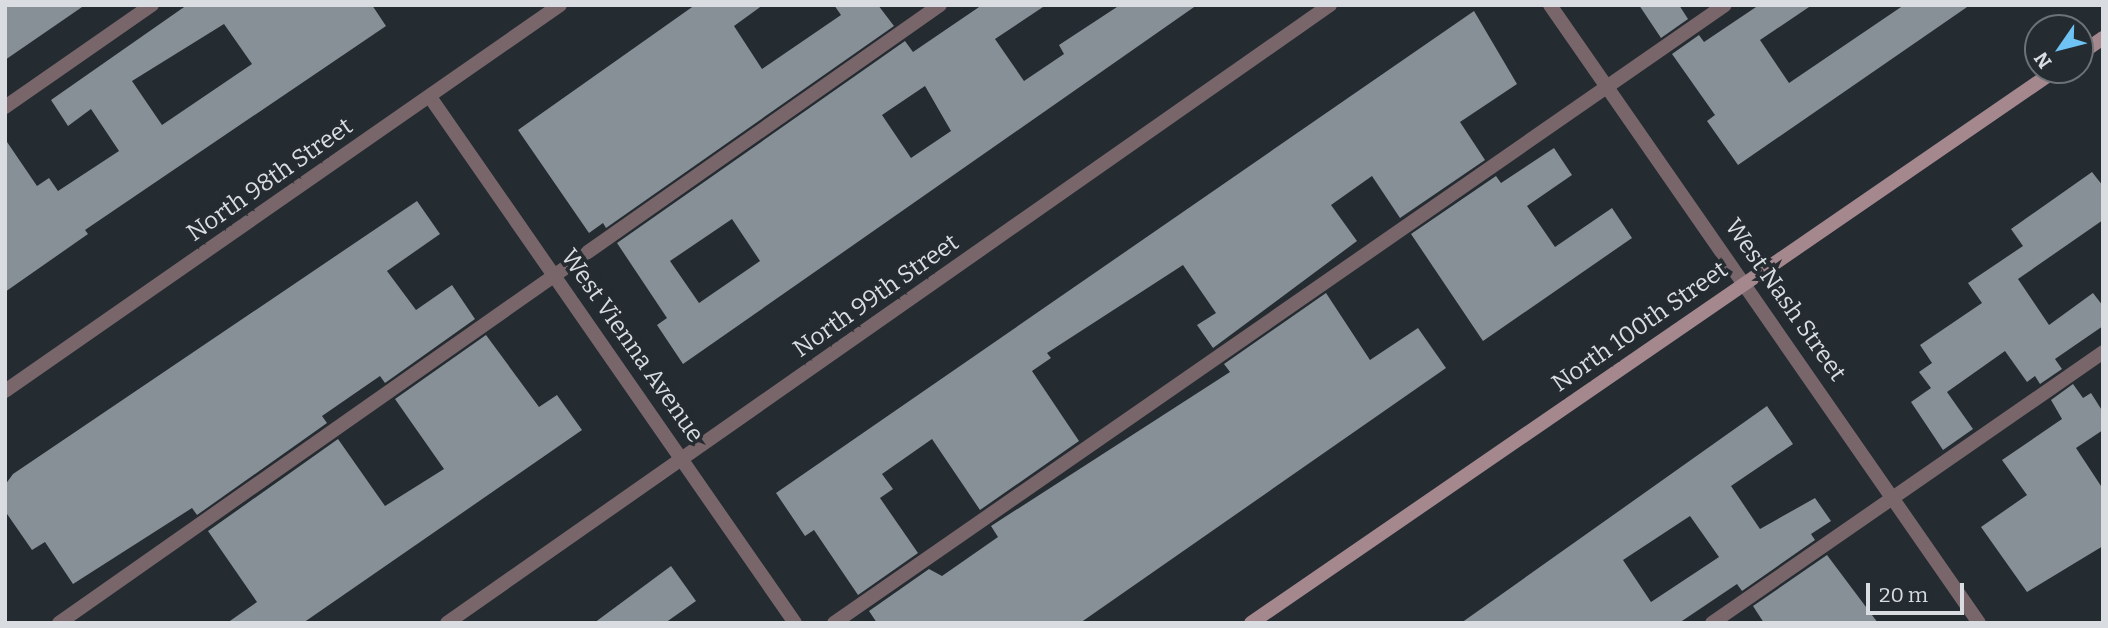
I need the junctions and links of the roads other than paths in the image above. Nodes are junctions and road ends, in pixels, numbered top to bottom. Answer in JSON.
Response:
{"nodes":[{"id":1,"x":152,"y":5,"type":"edge"},
{"id":2,"x":561,"y":5,"type":"edge"},
{"id":3,"x":940,"y":5,"type":"edge"},
{"id":4,"x":1330,"y":5,"type":"edge"},
{"id":5,"x":1550,"y":5,"type":"edge"},
{"id":6,"x":1725,"y":5,"type":"edge"},
{"id":7,"x":2036,"y":84,"type":"edge"},
{"id":8,"x":1608,"y":87,"type":"junction"},
{"id":9,"x":430,"y":97,"type":"junction"},
{"id":10,"x":5,"y":107,"type":"edge"},
{"id":11,"x":555,"y":275,"type":"junction"},
{"id":12,"x":1746,"y":282,"type":"junction"},
{"id":13,"x":2103,"y":352,"type":"edge"},
{"id":14,"x":5,"y":391,"type":"edge"},
{"id":15,"x":683,"y":458,"type":"junction"},
{"id":16,"x":1893,"y":497,"type":"junction"},
{"id":17,"x":59,"y":623,"type":"edge"},
{"id":18,"x":447,"y":623,"type":"edge"},
{"id":19,"x":795,"y":623,"type":"edge"},
{"id":20,"x":835,"y":623,"type":"edge"},
{"id":21,"x":1251,"y":623,"type":"edge"},
{"id":22,"x":1712,"y":623,"type":"edge"},
{"id":23,"x":1979,"y":623,"type":"edge"}],
"edges":[{"from":1,"to":10,"type":"street"},
{"from":2,"to":9,"type":"street","name":"North 98th Street"},
{"from":3,"to":11,"type":"street"},
{"from":4,"to":15,"type":"street","name":"North 99th Street"},
{"from":5,"to":8,"type":"street","name":"West Nash Street"},
{"from":6,"to":8,"type":"street"},
{"from":7,"to":12,"type":"street","name":"North 100th Street"},
{"from":8,"to":12,"type":"street","name":"West Nash Street"},
{"from":8,"to":20,"type":"street"},
{"from":9,"to":11,"type":"street","name":"West Vienna Avenue"},
{"from":9,"to":14,"type":"street","name":"North 98th Street"},
{"from":11,"to":15,"type":"street","name":"West Vienna Avenue"},
{"from":11,"to":17,"type":"street"},
{"from":12,"to":16,"type":"street","name":"West Nash Street"},
{"from":12,"to":21,"type":"street","name":"North 100th Street"},
{"from":13,"to":16,"type":"street"},
{"from":15,"to":18,"type":"street","name":"North 99th Street"},
{"from":15,"to":19,"type":"street","name":"West Vienna Avenue"},
{"from":16,"to":22,"type":"street"},
{"from":16,"to":23,"type":"street","name":"West Nash Street"}]}
